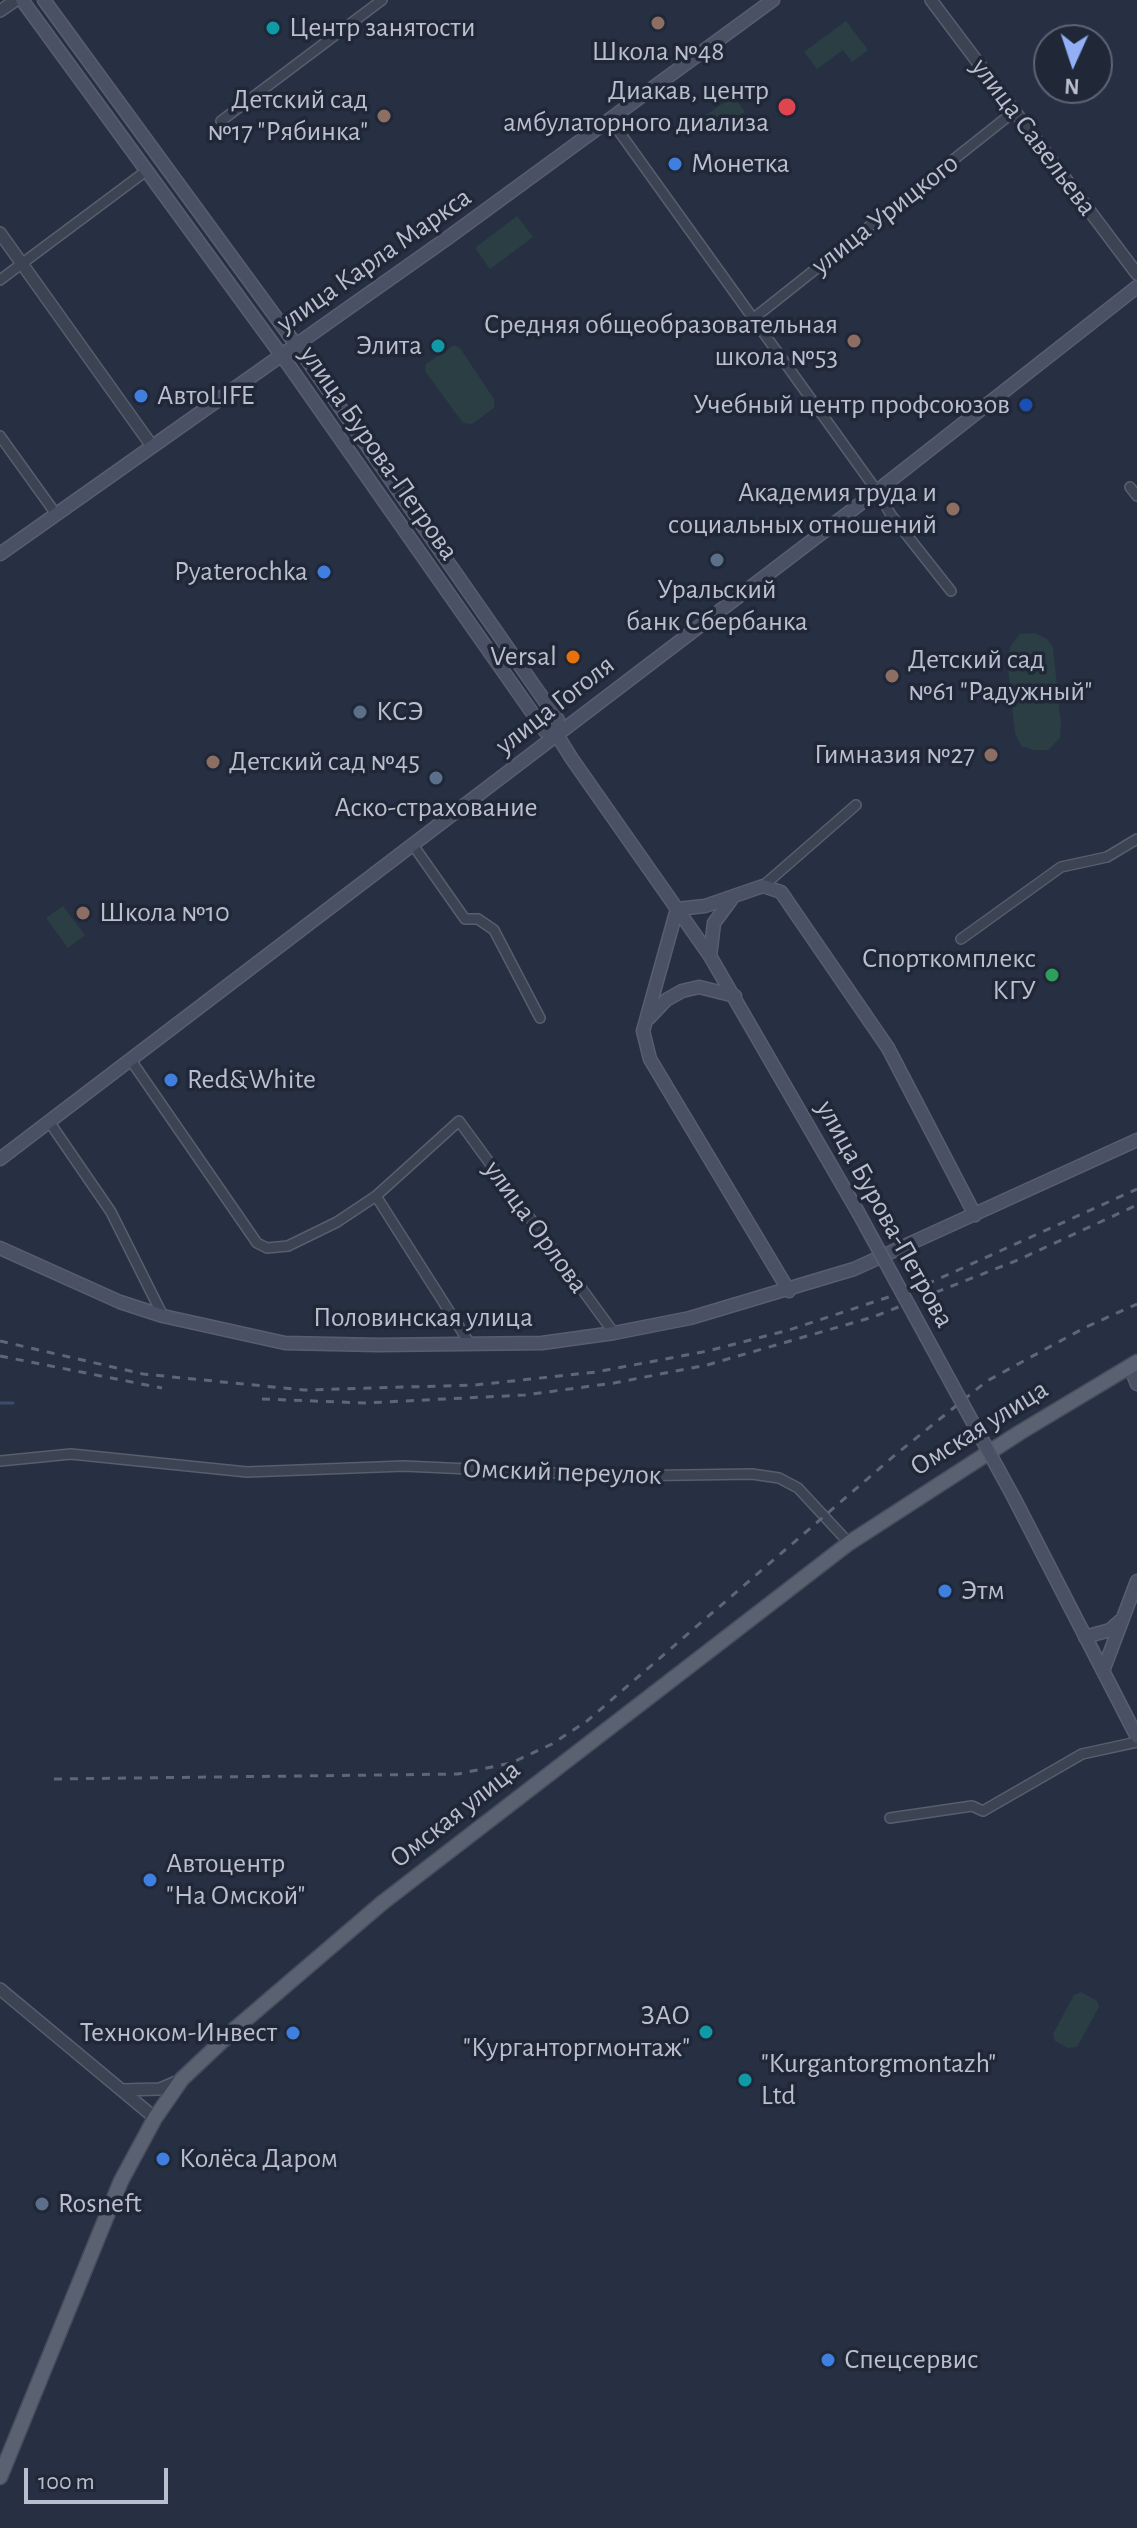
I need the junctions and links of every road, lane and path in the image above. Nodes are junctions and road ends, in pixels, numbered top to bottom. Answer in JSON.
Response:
{"nodes":[{"id":1,"x":19,"y":0,"type":"edge"},
{"id":2,"x":44,"y":0,"type":"edge"},
{"id":3,"x":382,"y":0,"type":"edge"},
{"id":4,"x":773,"y":0,"type":"edge"},
{"id":5,"x":931,"y":0,"type":"edge"},
{"id":6,"x":0,"y":11,"type":"edge"},
{"id":7,"x":1016,"y":110,"type":"junction"},
{"id":8,"x":610,"y":119,"type":"junction"},
{"id":9,"x":221,"y":121,"type":"dead end"},
{"id":10,"x":146,"y":171,"type":"junction"},
{"id":11,"x":0,"y":233,"type":"edge"},
{"id":12,"x":21,"y":265,"type":"junction"},
{"id":13,"x":1137,"y":274,"type":"edge"},
{"id":14,"x":0,"y":280,"type":"edge"},
{"id":15,"x":1137,"y":287,"type":"edge"},
{"id":16,"x":754,"y":318,"type":"junction"},
{"id":17,"x":296,"y":346,"type":"junction"},
{"id":18,"x":281,"y":355,"type":"junction"},
{"id":19,"x":0,"y":436,"type":"edge"},
{"id":20,"x":152,"y":446,"type":"junction"},
{"id":21,"x":877,"y":491,"type":"junction"},
{"id":22,"x":56,"y":514,"type":"junction"},
{"id":23,"x":0,"y":554,"type":"edge"},
{"id":24,"x":951,"y":591,"type":"dead end"},
{"id":25,"x":557,"y":735,"type":"junction"},
{"id":26,"x":856,"y":805,"type":"dead end"},
{"id":27,"x":1137,"y":839,"type":"edge"},
{"id":28,"x":413,"y":845,"type":"junction"},
{"id":29,"x":763,"y":886,"type":"junction"},
{"id":30,"x":731,"y":900,"type":"junction"},
{"id":31,"x":677,"y":909,"type":"junction"},
{"id":32,"x":961,"y":939,"type":"dead end"},
{"id":33,"x":710,"y":956,"type":"junction"},
{"id":34,"x":735,"y":996,"type":"junction"},
{"id":35,"x":540,"y":1018,"type":"dead end"},
{"id":36,"x":647,"y":1020,"type":"junction"},
{"id":37,"x":130,"y":1059,"type":"junction"},
{"id":38,"x":50,"y":1123,"type":"junction"},
{"id":39,"x":1137,"y":1140,"type":"edge"},
{"id":40,"x":0,"y":1159,"type":"edge"},
{"id":41,"x":376,"y":1196,"type":"junction"},
{"id":42,"x":975,"y":1215,"type":"junction"},
{"id":43,"x":0,"y":1248,"type":"edge"},
{"id":44,"x":789,"y":1291,"type":"junction"},
{"id":45,"x":163,"y":1316,"type":"junction"},
{"id":46,"x":614,"y":1333,"type":"junction"},
{"id":47,"x":470,"y":1344,"type":"junction"},
{"id":48,"x":1133,"y":1364,"type":"edge"},
{"id":49,"x":1137,"y":1384,"type":"edge"},
{"id":50,"x":0,"y":1461,"type":"edge"},
{"id":51,"x":849,"y":1543,"type":"junction"},
{"id":52,"x":1137,"y":1581,"type":"edge"},
{"id":53,"x":1120,"y":1621,"type":"junction"},
{"id":54,"x":1085,"y":1637,"type":"junction"},
{"id":55,"x":1103,"y":1671,"type":"junction"},
{"id":56,"x":1137,"y":1740,"type":"edge"},
{"id":57,"x":890,"y":1818,"type":"dead end"},
{"id":58,"x":0,"y":1989,"type":"edge"},
{"id":59,"x":182,"y":2079,"type":"junction"},
{"id":60,"x":120,"y":2090,"type":"junction"},
{"id":61,"x":155,"y":2118,"type":"junction"},
{"id":62,"x":0,"y":2477,"type":"edge"}],
"edges":[{"from":1,"to":6,"type":"street"},
{"from":1,"to":10,"type":"main road","name":"улица Бурова-Петрова"},
{"from":2,"to":17,"type":"main road","name":"улица Бурова-Петрова"},
{"from":3,"to":9,"type":"street"},
{"from":4,"to":8,"type":"main road","name":"улица Карла Маркса"},
{"from":5,"to":7,"type":"street","name":"улица Савельева"},
{"from":7,"to":13,"type":"street","name":"улица Савельева"},
{"from":7,"to":16,"type":"street","name":"улица Урицкого"},
{"from":8,"to":16,"type":"street"},
{"from":8,"to":17,"type":"main road","name":"улица Карла Маркса"},
{"from":10,"to":12,"type":"street"},
{"from":10,"to":18,"type":"main road","name":"улица Бурова-Петрова"},
{"from":11,"to":12,"type":"street"},
{"from":12,"to":14,"type":"street"},
{"from":12,"to":20,"type":"street"},
{"from":15,"to":21,"type":"main road","name":"улица Гоголя"},
{"from":16,"to":21,"type":"street"},
{"from":17,"to":18,"type":"main road","name":"улица Карла Маркса"},
{"from":17,"to":25,"type":"main road","name":"улица Бурова-Петрова"},
{"from":18,"to":20,"type":"main road","name":"улица Карла Маркса"},
{"from":18,"to":25,"type":"main road","name":"улица Бурова-Петрова"},
{"from":19,"to":22,"type":"street"},
{"from":20,"to":22,"type":"main road","name":"улица Карла Маркса"},
{"from":21,"to":24,"type":"street"},
{"from":21,"to":25,"type":"main road","name":"улица Гоголя"},
{"from":22,"to":23,"type":"main road","name":"улица Карла Маркса"},
{"from":25,"to":28,"type":"main road","name":"улица Гоголя"},
{"from":25,"to":31,"type":"main road","name":"улица Бурова-Петрова"},
{"from":26,"to":29,"type":"street"},
{"from":27,"to":32,"type":"street"},
{"from":28,"to":35,"type":"street"},
{"from":28,"to":37,"type":"main road","name":"улица Гоголя"},
{"from":29,"to":30,"type":"main road"},
{"from":29,"to":42,"type":"main road"},
{"from":30,"to":31,"type":"main road"},
{"from":30,"to":33,"type":"main road"},
{"from":31,"to":33,"type":"main road","name":"улица Бурова-Петрова"},
{"from":31,"to":36,"type":"main road"},
{"from":33,"to":34,"type":"main road","name":"улица Бурова-Петрова"},
{"from":34,"to":36,"type":"main road"},
{"from":34,"to":54,"type":"main road","name":"улица Бурова-Петрова","bridge":true},
{"from":36,"to":44,"type":"main road"},
{"from":37,"to":38,"type":"main road","name":"улица Гоголя"},
{"from":37,"to":41,"type":"street"},
{"from":38,"to":40,"type":"main road","name":"улица Гоголя"},
{"from":38,"to":45,"type":"street"},
{"from":39,"to":42,"type":"main road","name":"Половинская улица"},
{"from":41,"to":46,"type":"street","name":"улица Орлова"},
{"from":41,"to":47,"type":"street"},
{"from":42,"to":44,"type":"main road","name":"Половинская улица"},
{"from":43,"to":45,"type":"main road","name":"Половинская улица"},
{"from":44,"to":46,"type":"main road","name":"Половинская улица"},
{"from":45,"to":47,"type":"main road","name":"Половинская улица"},
{"from":46,"to":47,"type":"main road","name":"Половинская улица"},
{"from":48,"to":49,"type":"main road"},
{"from":48,"to":51,"type":"main road","name":"Омская улица"},
{"from":50,"to":51,"type":"street","name":"Омский переулок"},
{"from":51,"to":59,"type":"main road","name":"Омская улица"},
{"from":52,"to":53,"type":"main road"},
{"from":53,"to":54,"type":"main road"},
{"from":53,"to":55,"type":"main road"},
{"from":54,"to":55,"type":"main road","name":"улица Бурова-Петрова"},
{"from":55,"to":56,"type":"main road","name":"улица Бурова-Петрова"},
{"from":56,"to":57,"type":"street"},
{"from":58,"to":60,"type":"street"},
{"from":59,"to":60,"type":"street"},
{"from":59,"to":61,"type":"main road","name":"Омская улица"},
{"from":60,"to":61,"type":"street"},
{"from":61,"to":62,"type":"main road","name":"Омская улица"}]}
